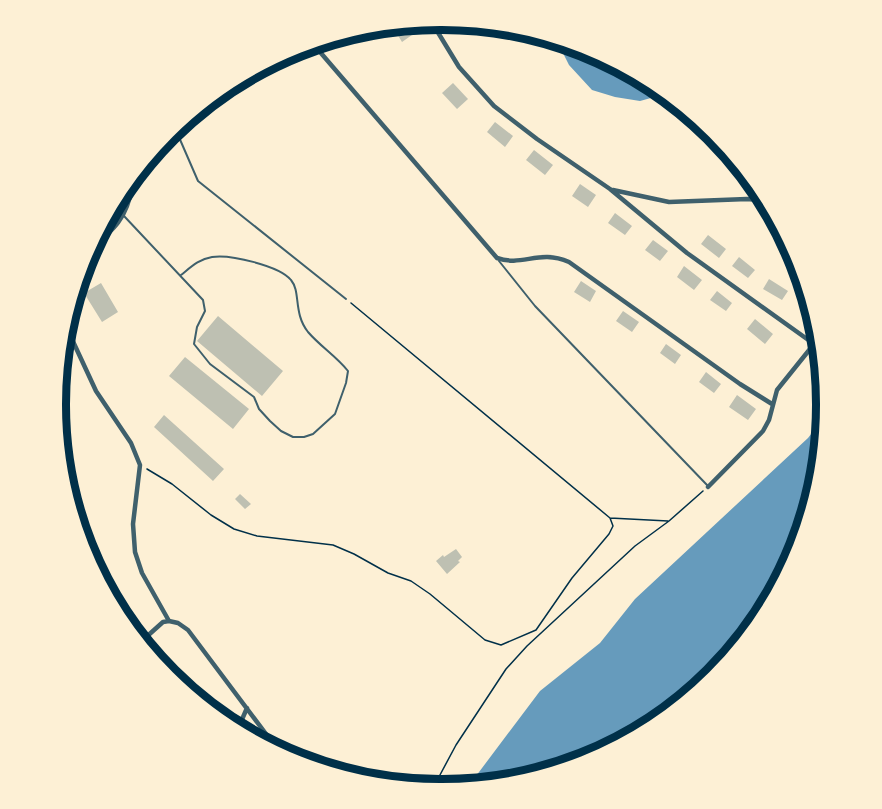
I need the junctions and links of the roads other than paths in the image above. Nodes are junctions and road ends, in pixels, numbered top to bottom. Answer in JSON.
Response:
{"nodes":[{"id":1,"x":437,"y":30,"type":"edge"},
{"id":2,"x":319,"y":51,"type":"edge"},
{"id":3,"x":179,"y":137,"type":"edge"},
{"id":4,"x":610,"y":189,"type":"junction"},
{"id":5,"x":131,"y":195,"type":"edge"},
{"id":6,"x":754,"y":200,"type":"edge"},
{"id":7,"x":124,"y":216,"type":"junction"},
{"id":8,"x":106,"y":237,"type":"edge"},
{"id":9,"x":498,"y":258,"type":"junction"},
{"id":10,"x":181,"y":275,"type":"junction"},
{"id":11,"x":346,"y":299,"type":"road end"},
{"id":12,"x":72,"y":340,"type":"edge"},
{"id":13,"x":810,"y":341,"type":"edge"},
{"id":14,"x":811,"y":348,"type":"edge"},
{"id":15,"x":772,"y":404,"type":"junction"},
{"id":16,"x":708,"y":487,"type":"joint"},
{"id":17,"x":168,"y":621,"type":"junction"},
{"id":18,"x":147,"y":636,"type":"edge"},
{"id":19,"x":247,"y":708,"type":"junction"},
{"id":20,"x":241,"y":721,"type":"edge"},
{"id":21,"x":268,"y":736,"type":"edge"}],
"edges":[{"from":1,"to":4,"type":"street"},
{"from":2,"to":9,"type":"street"},
{"from":3,"to":11,"type":"lane"},
{"from":4,"to":6,"type":"street"},
{"from":4,"to":13,"type":"street"},
{"from":5,"to":7,"type":"street"},
{"from":7,"to":8,"type":"street"},
{"from":7,"to":10,"type":"lane"},
{"from":9,"to":15,"type":"street"},
{"from":9,"to":16,"type":"lane"},
{"from":10,"to":10,"type":"lane"},
{"from":12,"to":17,"type":"street"},
{"from":14,"to":15,"type":"street"},
{"from":15,"to":16,"type":"street"},
{"from":17,"to":18,"type":"street"},
{"from":17,"to":19,"type":"street"},
{"from":19,"to":20,"type":"street"},
{"from":19,"to":21,"type":"street"}]}
